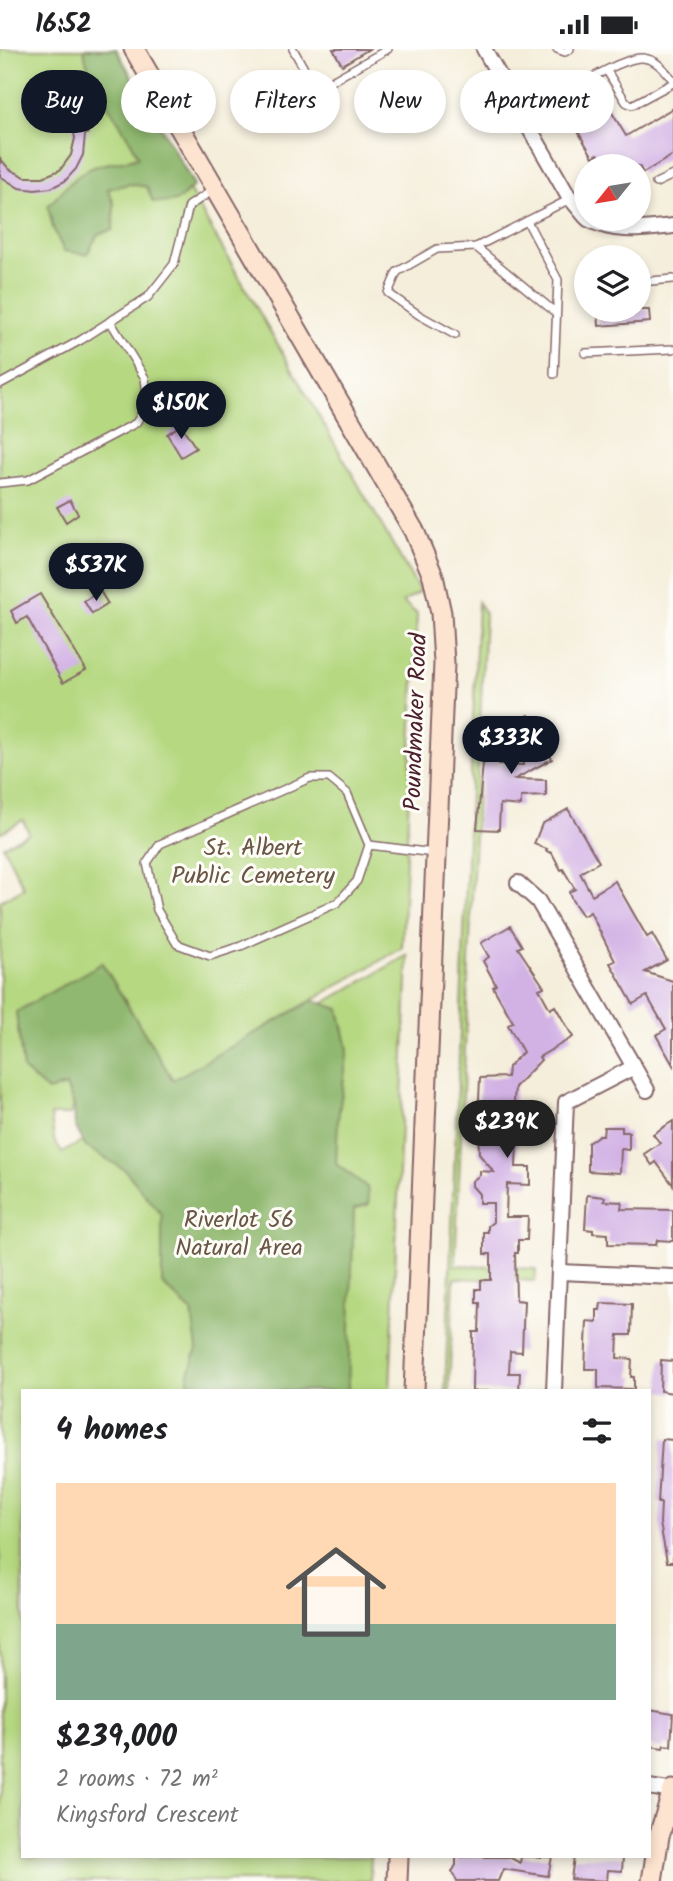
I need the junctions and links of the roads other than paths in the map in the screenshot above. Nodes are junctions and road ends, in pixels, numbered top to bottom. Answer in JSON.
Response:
{"nodes":[{"id":1,"x":134,"y":49,"type":"edge"},
{"id":2,"x":293,"y":49,"type":"edge"},
{"id":3,"x":388,"y":49,"type":"edge"},
{"id":4,"x":485,"y":49,"type":"edge"},
{"id":5,"x":557,"y":49,"type":"edge"},
{"id":6,"x":570,"y":49,"type":"edge"},
{"id":7,"x":497,"y":70,"type":"edge"},
{"id":8,"x":609,"y":70,"type":"edge"},
{"id":9,"x":614,"y":82,"type":"edge"},
{"id":10,"x":673,"y":82,"type":"edge"},
{"id":11,"x":532,"y":133,"type":"edge"},
{"id":12,"x":673,"y":175,"type":"edge"},
{"id":13,"x":656,"y":183,"type":"dead end"},
{"id":14,"x":214,"y":189,"type":"junction"},
{"id":15,"x":571,"y":198,"type":"junction"},
{"id":16,"x":574,"y":202,"type":"edge"},
{"id":17,"x":527,"y":221,"type":"junction"},
{"id":18,"x":673,"y":226,"type":"edge"},
{"id":19,"x":651,"y":228,"type":"edge"},
{"id":20,"x":476,"y":247,"type":"junction"},
{"id":21,"x":673,"y":279,"type":"edge"},
{"id":22,"x":651,"y":281,"type":"dead end"},
{"id":23,"x":556,"y":313,"type":"junction"},
{"id":24,"x":110,"y":321,"type":"junction"},
{"id":25,"x":455,"y":335,"type":"dead end"},
{"id":26,"x":673,"y":349,"type":"edge"},
{"id":27,"x":585,"y":353,"type":"dead end"},
{"id":28,"x":554,"y":374,"type":"dead end"},
{"id":29,"x":0,"y":384,"type":"edge"},
{"id":30,"x":0,"y":483,"type":"edge"},
{"id":31,"x":369,"y":845,"type":"junction"},
{"id":32,"x":435,"y":853,"type":"junction"},
{"id":33,"x":518,"y":883,"type":"dead end"},
{"id":34,"x":634,"y":1067,"type":"junction"},
{"id":35,"x":647,"y":1090,"type":"dead end"},
{"id":36,"x":560,"y":1272,"type":"junction"},
{"id":37,"x":673,"y":1277,"type":"edge"},
{"id":38,"x":414,"y":1389,"type":"edge"},
{"id":39,"x":554,"y":1389,"type":"edge"},
{"id":40,"x":651,"y":1787,"type":"edge"},
{"id":41,"x":673,"y":1791,"type":"edge"},
{"id":42,"x":398,"y":1858,"type":"edge"},
{"id":43,"x":397,"y":1881,"type":"edge"},
{"id":44,"x":652,"y":1881,"type":"edge"}],
"edges":[{"from":1,"to":14,"type":"street","name":"Poundmaker Road"},
{"from":2,"to":3,"type":"lane"},
{"from":4,"to":7,"type":"street"},
{"from":5,"to":6,"type":"lane"},
{"from":8,"to":10,"type":"lane"},
{"from":9,"to":10,"type":"lane"},
{"from":11,"to":15,"type":"street"},
{"from":12,"to":13,"type":"lane"},
{"from":14,"to":24,"type":"lane"},
{"from":14,"to":32,"type":"street","name":"Poundmaker Road"},
{"from":15,"to":16,"type":"street"},
{"from":15,"to":17,"type":"lane"},
{"from":17,"to":20,"type":"lane"},
{"from":17,"to":23,"type":"lane"},
{"from":18,"to":19,"type":"street"},
{"from":20,"to":23,"type":"lane"},
{"from":20,"to":25,"type":"lane"},
{"from":21,"to":22,"type":"lane"},
{"from":23,"to":28,"type":"lane"},
{"from":24,"to":29,"type":"lane"},
{"from":24,"to":30,"type":"lane"},
{"from":26,"to":27,"type":"lane"},
{"from":31,"to":31,"type":"lane"},
{"from":31,"to":32,"type":"lane"},
{"from":32,"to":38,"type":"street","name":"Poundmaker Road"},
{"from":33,"to":34,"type":"street"},
{"from":34,"to":35,"type":"street"},
{"from":34,"to":36,"type":"street"},
{"from":36,"to":37,"type":"street"},
{"from":36,"to":39,"type":"street"},
{"from":40,"to":41,"type":"street"},
{"from":41,"to":44,"type":"street"},
{"from":42,"to":43,"type":"street"}]}
